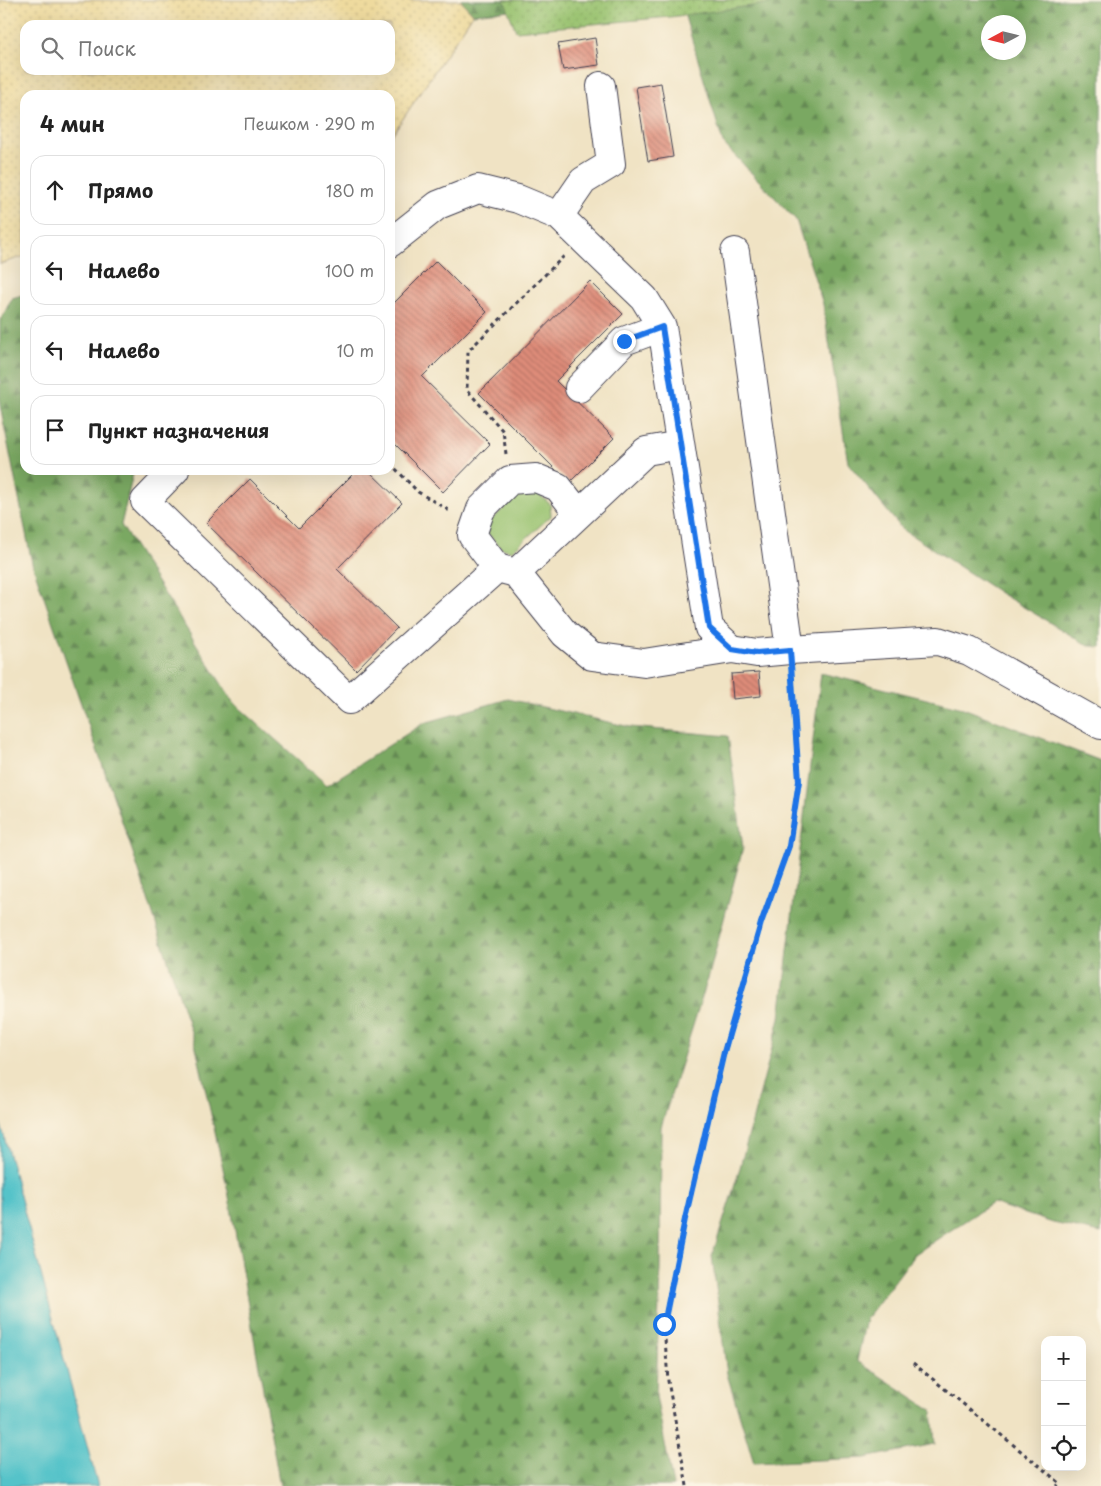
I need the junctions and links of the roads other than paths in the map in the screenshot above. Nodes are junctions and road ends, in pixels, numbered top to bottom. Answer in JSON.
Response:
{"nodes":[{"id":1,"x":601,"y":86,"type":"dead end"},
{"id":2,"x":560,"y":216,"type":"junction"},
{"id":3,"x":395,"y":240,"type":"edge"},
{"id":4,"x":735,"y":252,"type":"dead end"},
{"id":5,"x":662,"y":327,"type":"junction"},
{"id":6,"x":579,"y":388,"type":"dead end"},
{"id":7,"x":680,"y":445,"type":"junction"},
{"id":8,"x":170,"y":475,"type":"edge"},
{"id":9,"x":579,"y":514,"type":"junction"},
{"id":10,"x":506,"y":571,"type":"junction"},
{"id":11,"x":732,"y":649,"type":"junction"},
{"id":12,"x":790,"y":650,"type":"junction"},
{"id":13,"x":1101,"y":725,"type":"edge"}],
"edges":[{"from":1,"to":2,"type":"lane"},
{"from":2,"to":3,"type":"lane"},
{"from":2,"to":5,"type":"lane"},
{"from":4,"to":12,"type":"lane"},
{"from":5,"to":6,"type":"lane"},
{"from":5,"to":7,"type":"lane"},
{"from":7,"to":9,"type":"lane"},
{"from":7,"to":11,"type":"lane"},
{"from":8,"to":10,"type":"lane"},
{"from":9,"to":10,"type":"lane"},
{"from":9,"to":10,"type":"lane"},
{"from":10,"to":11,"type":"lane"},
{"from":11,"to":12,"type":"lane"},
{"from":12,"to":13,"type":"lane"}]}
